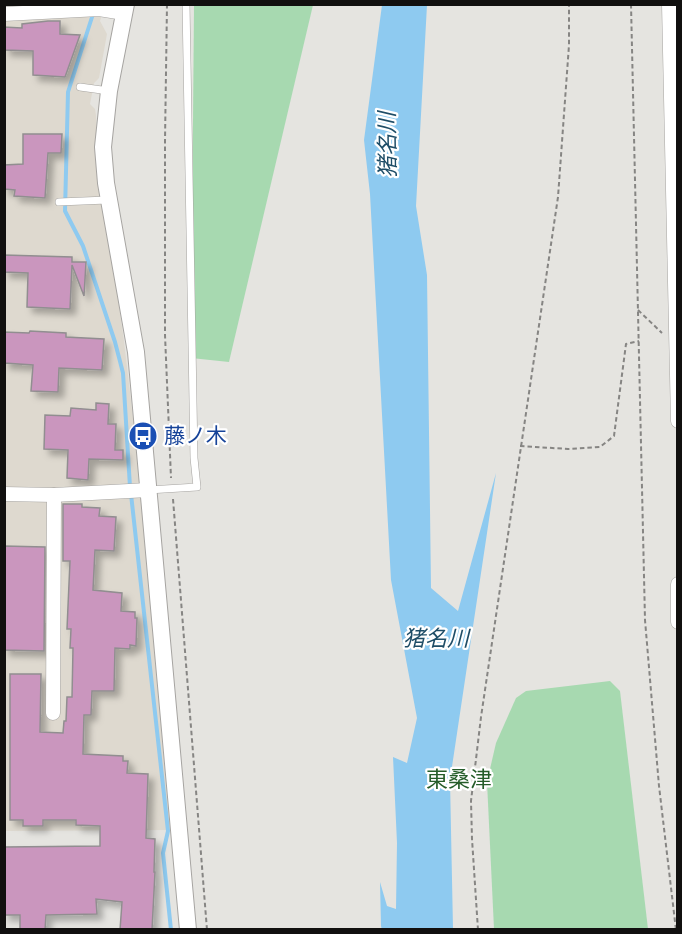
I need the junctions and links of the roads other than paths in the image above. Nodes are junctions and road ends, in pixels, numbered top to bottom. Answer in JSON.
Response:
{"nodes":[{"id":1,"x":186,"y":4,"type":"edge"},
{"id":2,"x":669,"y":4,"type":"edge"},
{"id":3,"x":125,"y":9,"type":"edge"},
{"id":4,"x":4,"y":14,"type":"edge"},
{"id":5,"x":80,"y":87,"type":"dead end"},
{"id":6,"x":109,"y":91,"type":"junction"},
{"id":7,"x":674,"y":91,"type":"edge"},
{"id":8,"x":674,"y":147,"type":"edge"},
{"id":9,"x":109,"y":199,"type":"junction"},
{"id":10,"x":59,"y":202,"type":"dead end"},
{"id":11,"x":678,"y":421,"type":"edge"},
{"id":12,"x":148,"y":490,"type":"junction"},
{"id":13,"x":4,"y":494,"type":"edge"},
{"id":14,"x":54,"y":495,"type":"junction"},
{"id":15,"x":678,"y":584,"type":"edge"},
{"id":16,"x":678,"y":622,"type":"edge"},
{"id":17,"x":53,"y":712,"type":"dead end"},
{"id":18,"x":188,"y":930,"type":"edge"}],
"edges":[{"from":1,"to":12,"type":"lane"},
{"from":2,"to":7,"type":"street"},
{"from":3,"to":4,"type":"street"},
{"from":3,"to":6,"type":"street"},
{"from":5,"to":6,"type":"lane"},
{"from":6,"to":9,"type":"street"},
{"from":7,"to":8,"type":"street"},
{"from":8,"to":11,"type":"street"},
{"from":9,"to":10,"type":"lane"},
{"from":9,"to":12,"type":"street"},
{"from":12,"to":14,"type":"street"},
{"from":12,"to":18,"type":"street"},
{"from":13,"to":14,"type":"street"},
{"from":14,"to":17,"type":"street"},
{"from":15,"to":16,"type":"street"}]}
